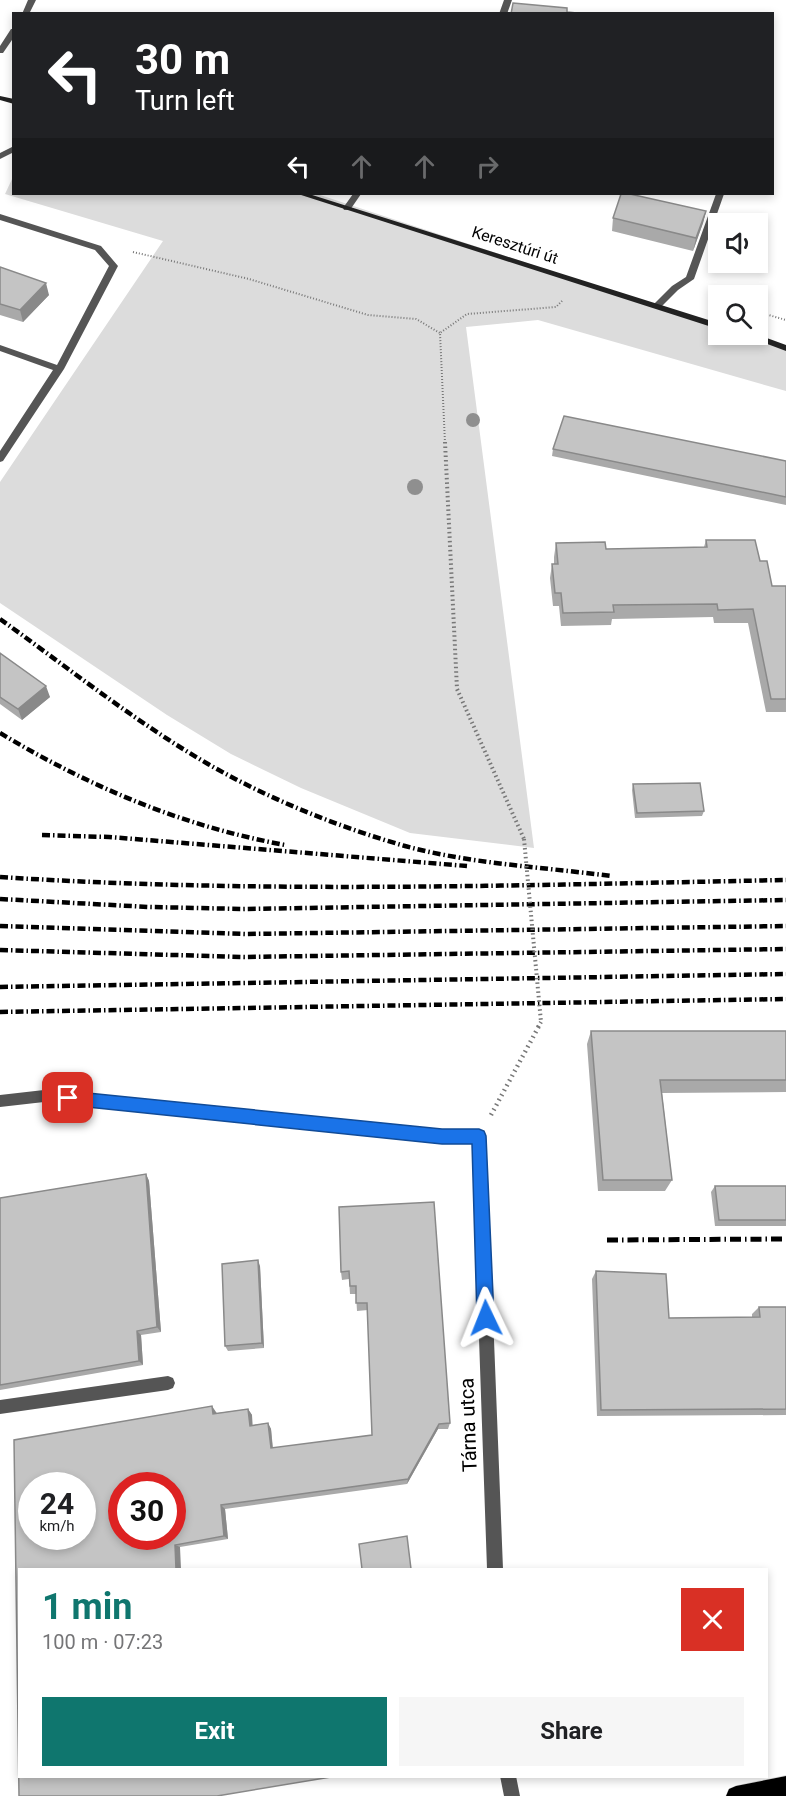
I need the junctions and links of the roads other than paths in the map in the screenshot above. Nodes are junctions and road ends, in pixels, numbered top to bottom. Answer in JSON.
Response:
{"nodes":[{"id":1,"x":12,"y":34,"type":"edge"},
{"id":2,"x":0,"y":51,"type":"edge"},
{"id":3,"x":305,"y":195,"type":"edge"},
{"id":4,"x":356,"y":195,"type":"edge"},
{"id":5,"x":720,"y":195,"type":"edge"},
{"id":6,"x":347,"y":208,"type":"junction"},
{"id":7,"x":0,"y":215,"type":"edge"},
{"id":8,"x":657,"y":306,"type":"junction"},
{"id":9,"x":708,"y":323,"type":"edge"},
{"id":10,"x":768,"y":342,"type":"edge"},
{"id":11,"x":0,"y":348,"type":"edge"},
{"id":12,"x":786,"y":348,"type":"edge"},
{"id":13,"x":59,"y":369,"type":"junction"},
{"id":14,"x":0,"y":459,"type":"edge"},
{"id":15,"x":0,"y":1101,"type":"edge"},
{"id":16,"x":168,"y":1383,"type":"dead end"},
{"id":17,"x":0,"y":1407,"type":"edge"},
{"id":18,"x":495,"y":1568,"type":"edge"},
{"id":19,"x":508,"y":1778,"type":"edge"},
{"id":20,"x":786,"y":1786,"type":"edge"},
{"id":21,"x":512,"y":1796,"type":"edge"},
{"id":22,"x":736,"y":1796,"type":"edge"}],
"edges":[{"from":1,"to":2,"type":"street"},
{"from":3,"to":6,"type":"main road","name":"Keresztúri út"},
{"from":4,"to":6,"type":"street"},
{"from":5,"to":8,"type":"street"},
{"from":6,"to":8,"type":"main road","name":"Keresztúri út"},
{"from":7,"to":13,"type":"street"},
{"from":8,"to":9,"type":"main road","name":"Keresztúri út"},
{"from":10,"to":12,"type":"main road"},
{"from":11,"to":13,"type":"street"},
{"from":13,"to":14,"type":"street"},
{"from":15,"to":18,"type":"street","name":"Tárna utca"},
{"from":16,"to":17,"type":"street"},
{"from":19,"to":21,"type":"street"},
{"from":20,"to":22,"type":"main road"}]}
